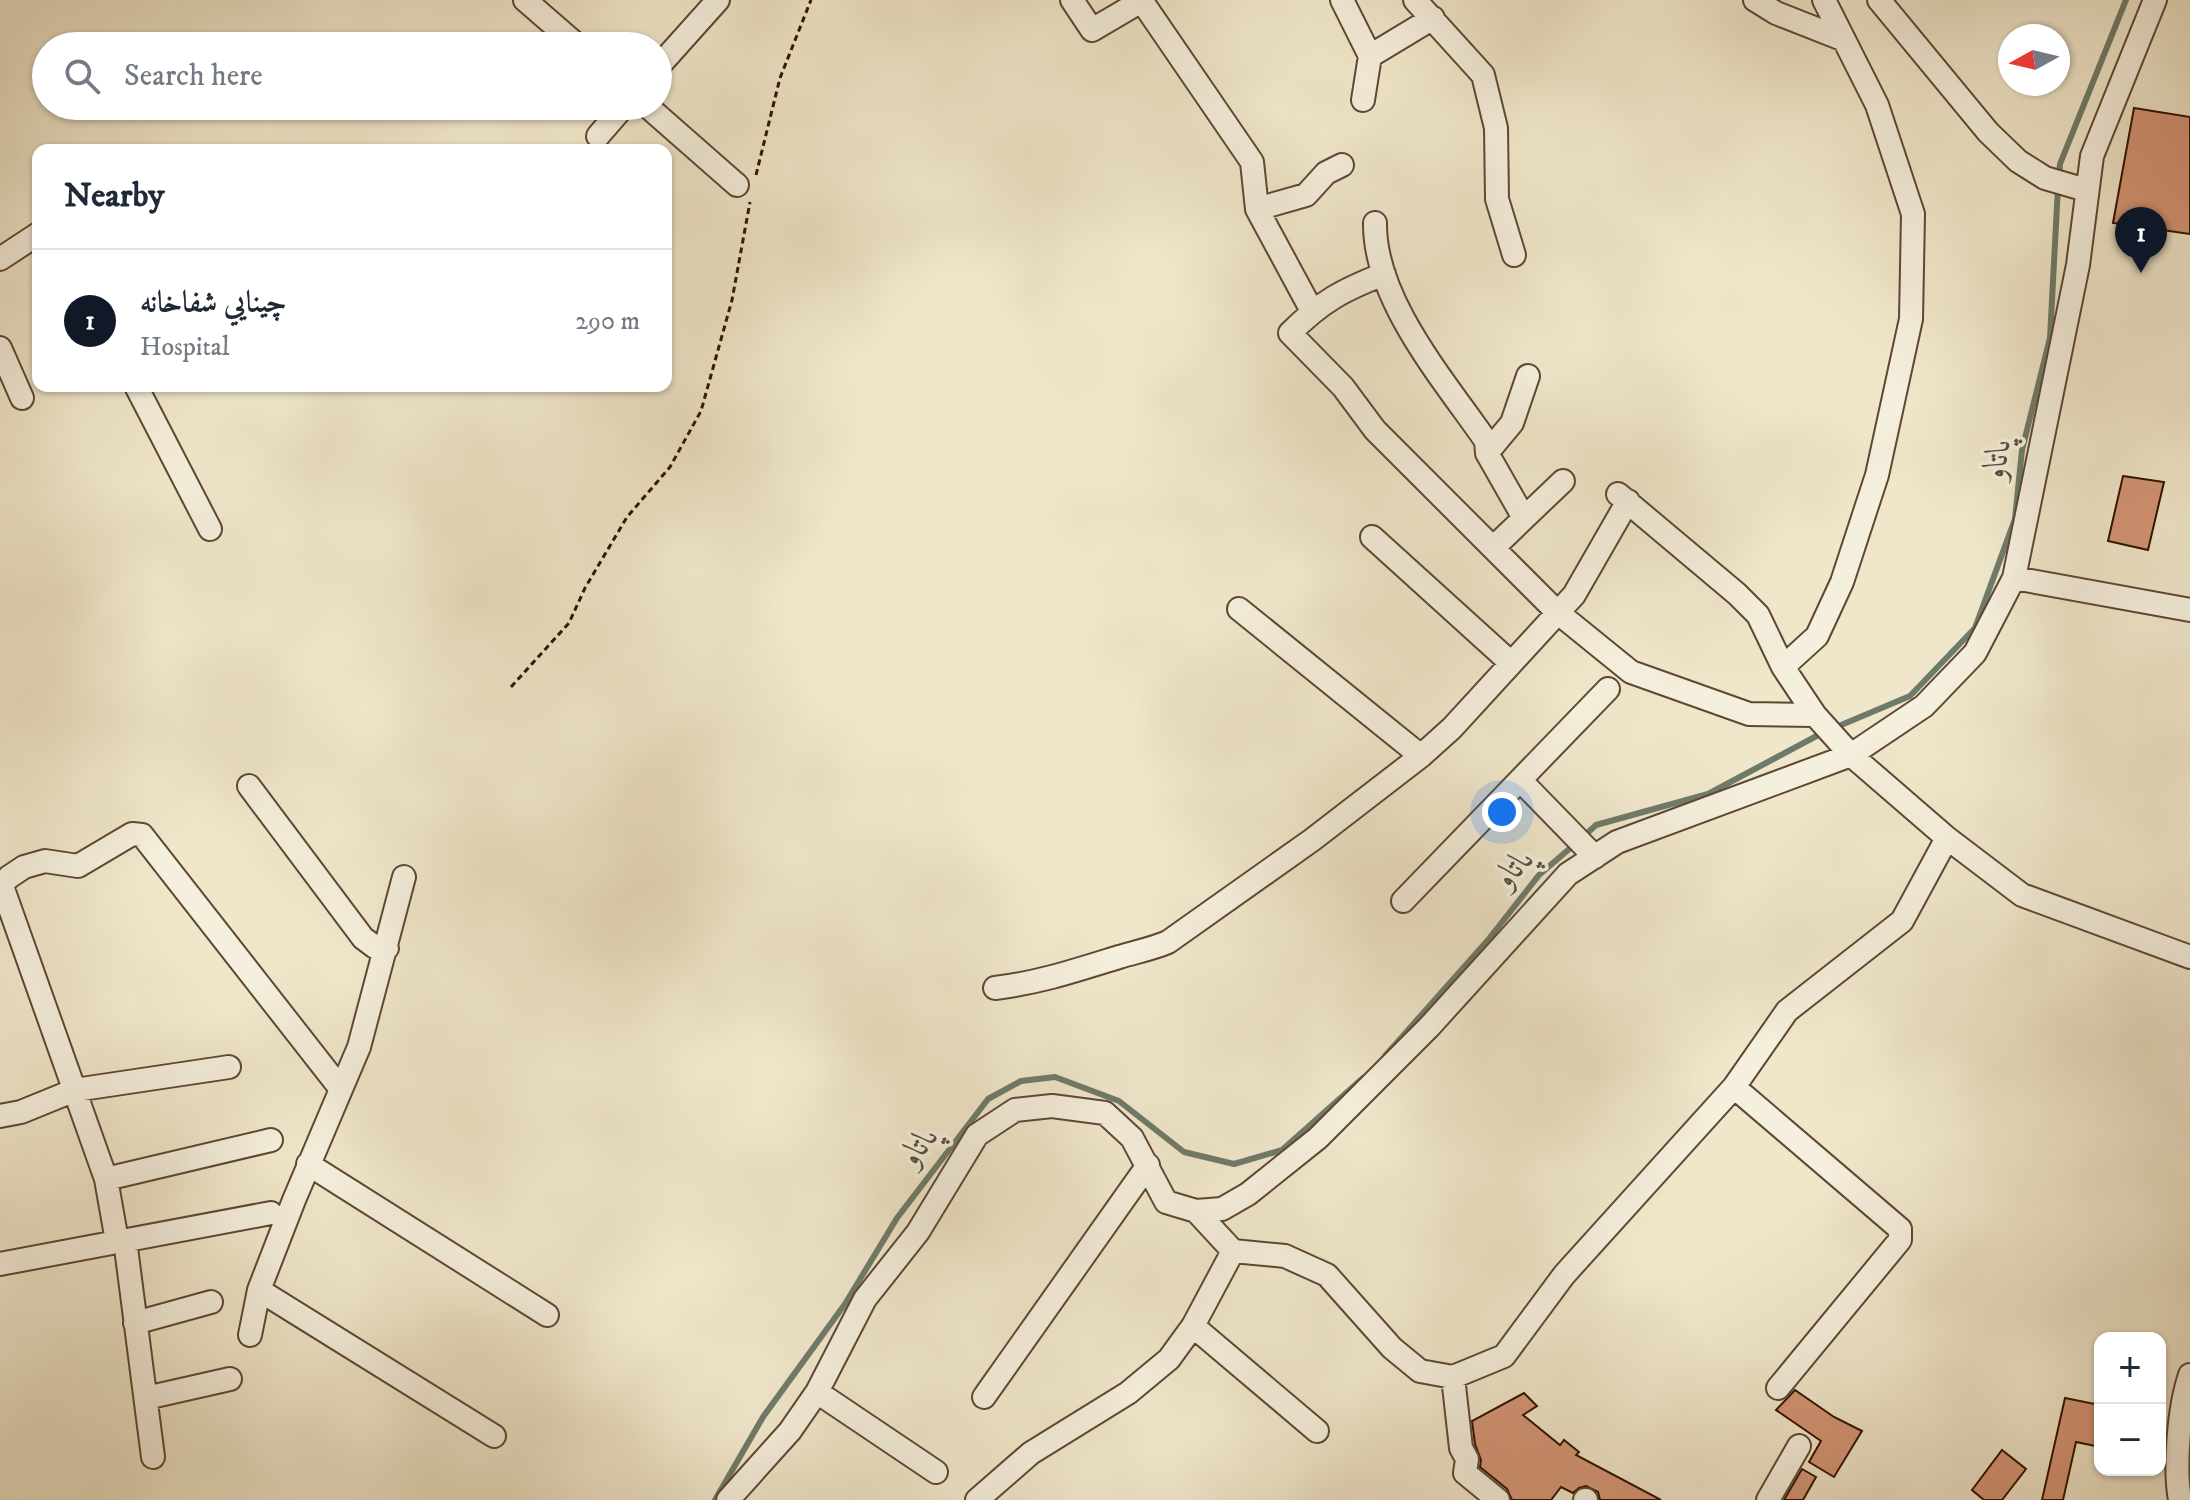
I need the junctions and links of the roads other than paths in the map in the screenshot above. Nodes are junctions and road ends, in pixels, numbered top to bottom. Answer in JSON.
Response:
{"nodes":[{"id":1,"x":525,"y":0,"type":"edge"},
{"id":2,"x":718,"y":0,"type":"edge"},
{"id":3,"x":1072,"y":0,"type":"edge"},
{"id":4,"x":1142,"y":0,"type":"edge"},
{"id":5,"x":1342,"y":0,"type":"edge"},
{"id":6,"x":1415,"y":0,"type":"edge"},
{"id":7,"x":1755,"y":0,"type":"edge"},
{"id":8,"x":1824,"y":0,"type":"edge"},
{"id":9,"x":1879,"y":0,"type":"edge"},
{"id":10,"x":2155,"y":0,"type":"edge"},
{"id":11,"x":1433,"y":18,"type":"junction"},
{"id":12,"x":562,"y":32,"type":"edge"},
{"id":13,"x":1842,"y":39,"type":"junction"},
{"id":14,"x":672,"y":51,"type":"edge"},
{"id":15,"x":1370,"y":56,"type":"junction"},
{"id":16,"x":1363,"y":100,"type":"dead end"},
{"id":17,"x":612,"y":120,"type":"edge"},
{"id":18,"x":663,"y":120,"type":"edge"},
{"id":19,"x":598,"y":136,"type":"dead end"},
{"id":20,"x":1342,"y":165,"type":"dead end"},
{"id":21,"x":2065,"y":184,"type":"junction"},
{"id":22,"x":747,"y":191,"type":"road end"},
{"id":23,"x":1257,"y":209,"type":"junction"},
{"id":24,"x":1375,"y":223,"type":"dead end"},
{"id":25,"x":32,"y":238,"type":"edge"},
{"id":26,"x":1514,"y":255,"type":"dead end"},
{"id":27,"x":0,"y":259,"type":"edge"},
{"id":28,"x":1384,"y":274,"type":"junction"},
{"id":29,"x":1312,"y":311,"type":"junction"},
{"id":30,"x":0,"y":348,"type":"edge"},
{"id":31,"x":1528,"y":376,"type":"dead end"},
{"id":32,"x":139,"y":392,"type":"edge"},
{"id":33,"x":22,"y":398,"type":"dead end"},
{"id":34,"x":1487,"y":453,"type":"junction"},
{"id":35,"x":1563,"y":481,"type":"dead end"},
{"id":36,"x":1524,"y":518,"type":"junction"},
{"id":37,"x":210,"y":529,"type":"dead end"},
{"id":38,"x":1372,"y":537,"type":"dead end"},
{"id":39,"x":1493,"y":548,"type":"junction"},
{"id":40,"x":2014,"y":578,"type":"junction"},
{"id":41,"x":1239,"y":609,"type":"dead end"},
{"id":42,"x":2190,"y":610,"type":"edge"},
{"id":43,"x":1557,"y":612,"type":"junction"},
{"id":44,"x":1511,"y":663,"type":"junction"},
{"id":45,"x":1783,"y":667,"type":"junction"},
{"id":46,"x":1608,"y":689,"type":"dead end"},
{"id":47,"x":1815,"y":715,"type":"junction"},
{"id":48,"x":1851,"y":755,"type":"junction"},
{"id":49,"x":1421,"y":756,"type":"junction"},
{"id":50,"x":1521,"y":781,"type":"junction"},
{"id":51,"x":249,"y":786,"type":"dead end"},
{"id":52,"x":1947,"y":838,"type":"junction"},
{"id":53,"x":1595,"y":857,"type":"junction"},
{"id":54,"x":404,"y":877,"type":"dead end"},
{"id":55,"x":1,"y":886,"type":"edge"},
{"id":56,"x":1403,"y":901,"type":"dead end"},
{"id":57,"x":387,"y":948,"type":"junction"},
{"id":58,"x":2190,"y":957,"type":"edge"},
{"id":59,"x":995,"y":988,"type":"dead end"},
{"id":60,"x":229,"y":1067,"type":"dead end"},
{"id":61,"x":1734,"y":1087,"type":"junction"},
{"id":62,"x":340,"y":1088,"type":"junction"},
{"id":63,"x":75,"y":1090,"type":"junction"},
{"id":64,"x":0,"y":1116,"type":"edge"},
{"id":65,"x":271,"y":1140,"type":"dead end"},
{"id":66,"x":308,"y":1164,"type":"junction"},
{"id":67,"x":1148,"y":1165,"type":"junction"},
{"id":68,"x":106,"y":1179,"type":"junction"},
{"id":69,"x":1196,"y":1211,"type":"junction"},
{"id":70,"x":271,"y":1213,"type":"dead end"},
{"id":71,"x":121,"y":1240,"type":"junction"},
{"id":72,"x":1233,"y":1251,"type":"junction"},
{"id":73,"x":0,"y":1264,"type":"edge"},
{"id":74,"x":259,"y":1290,"type":"junction"},
{"id":75,"x":211,"y":1302,"type":"dead end"},
{"id":76,"x":547,"y":1315,"type":"dead end"},
{"id":77,"x":135,"y":1323,"type":"junction"},
{"id":78,"x":1193,"y":1326,"type":"junction"},
{"id":79,"x":250,"y":1335,"type":"dead end"},
{"id":80,"x":2190,"y":1375,"type":"edge"},
{"id":81,"x":1453,"y":1377,"type":"junction"},
{"id":82,"x":230,"y":1379,"type":"dead end"},
{"id":83,"x":1778,"y":1388,"type":"dead end"},
{"id":84,"x":817,"y":1392,"type":"junction"},
{"id":85,"x":984,"y":1397,"type":"dead end"},
{"id":86,"x":146,"y":1398,"type":"junction"},
{"id":87,"x":1317,"y":1431,"type":"dead end"},
{"id":88,"x":494,"y":1436,"type":"dead end"},
{"id":89,"x":1799,"y":1446,"type":"dead end"},
{"id":90,"x":153,"y":1457,"type":"dead end"},
{"id":91,"x":936,"y":1472,"type":"dead end"},
{"id":92,"x":728,"y":1500,"type":"edge"},
{"id":93,"x":977,"y":1500,"type":"edge"},
{"id":94,"x":1498,"y":1500,"type":"edge"},
{"id":95,"x":1768,"y":1500,"type":"edge"},
{"id":96,"x":2180,"y":1500,"type":"edge"}],
"edges":[{"from":1,"to":12,"type":"street"},
{"from":2,"to":14,"type":"street"},
{"from":3,"to":4,"type":"street"},
{"from":4,"to":23,"type":"street"},
{"from":5,"to":15,"type":"street"},
{"from":6,"to":11,"type":"street"},
{"from":7,"to":13,"type":"street"},
{"from":8,"to":13,"type":"street"},
{"from":9,"to":21,"type":"street"},
{"from":10,"to":21,"type":"street"},
{"from":11,"to":15,"type":"street"},
{"from":11,"to":26,"type":"street"},
{"from":13,"to":45,"type":"street"},
{"from":15,"to":16,"type":"street"},
{"from":17,"to":19,"type":"street"},
{"from":18,"to":22,"type":"street"},
{"from":20,"to":23,"type":"street"},
{"from":21,"to":40,"type":"street"},
{"from":23,"to":29,"type":"street"},
{"from":24,"to":28,"type":"street"},
{"from":25,"to":27,"type":"street"},
{"from":28,"to":29,"type":"street"},
{"from":28,"to":34,"type":"street"},
{"from":29,"to":39,"type":"street"},
{"from":30,"to":33,"type":"street"},
{"from":31,"to":34,"type":"street"},
{"from":32,"to":37,"type":"street"},
{"from":34,"to":36,"type":"street"},
{"from":35,"to":36,"type":"street"},
{"from":36,"to":39,"type":"street"},
{"from":38,"to":44,"type":"street"},
{"from":39,"to":43,"type":"street"},
{"from":40,"to":42,"type":"street"},
{"from":40,"to":48,"type":"street"},
{"from":41,"to":49,"type":"street"},
{"from":43,"to":44,"type":"street"},
{"from":43,"to":45,"type":"street"},
{"from":43,"to":47,"type":"street"},
{"from":44,"to":49,"type":"street"},
{"from":45,"to":47,"type":"street"},
{"from":46,"to":50,"type":"street"},
{"from":47,"to":48,"type":"street"},
{"from":48,"to":52,"type":"street"},
{"from":48,"to":53,"type":"street"},
{"from":49,"to":59,"type":"street"},
{"from":50,"to":53,"type":"street"},
{"from":50,"to":56,"type":"street"},
{"from":51,"to":57,"type":"street"},
{"from":52,"to":58,"type":"street"},
{"from":52,"to":61,"type":"street"},
{"from":53,"to":69,"type":"street"},
{"from":54,"to":57,"type":"street"},
{"from":55,"to":62,"type":"street"},
{"from":55,"to":63,"type":"street"},
{"from":57,"to":62,"type":"street"},
{"from":60,"to":63,"type":"street"},
{"from":61,"to":81,"type":"street"},
{"from":61,"to":83,"type":"street"},
{"from":62,"to":66,"type":"street"},
{"from":63,"to":64,"type":"street"},
{"from":63,"to":68,"type":"street"},
{"from":65,"to":68,"type":"street"},
{"from":66,"to":74,"type":"street"},
{"from":66,"to":76,"type":"street"},
{"from":67,"to":69,"type":"street"},
{"from":67,"to":84,"type":"street"},
{"from":67,"to":85,"type":"street"},
{"from":68,"to":71,"type":"street"},
{"from":69,"to":72,"type":"street"},
{"from":70,"to":71,"type":"street"},
{"from":71,"to":73,"type":"street"},
{"from":71,"to":77,"type":"street"},
{"from":72,"to":78,"type":"street"},
{"from":72,"to":81,"type":"street"},
{"from":74,"to":79,"type":"street"},
{"from":74,"to":88,"type":"street"},
{"from":75,"to":77,"type":"street"},
{"from":77,"to":86,"type":"street"},
{"from":78,"to":87,"type":"street"},
{"from":78,"to":93,"type":"street"},
{"from":80,"to":96,"type":"street"},
{"from":81,"to":94,"type":"street"},
{"from":82,"to":86,"type":"street"},
{"from":84,"to":91,"type":"street"},
{"from":84,"to":92,"type":"street"},
{"from":86,"to":90,"type":"street"},
{"from":89,"to":95,"type":"street"}]}
